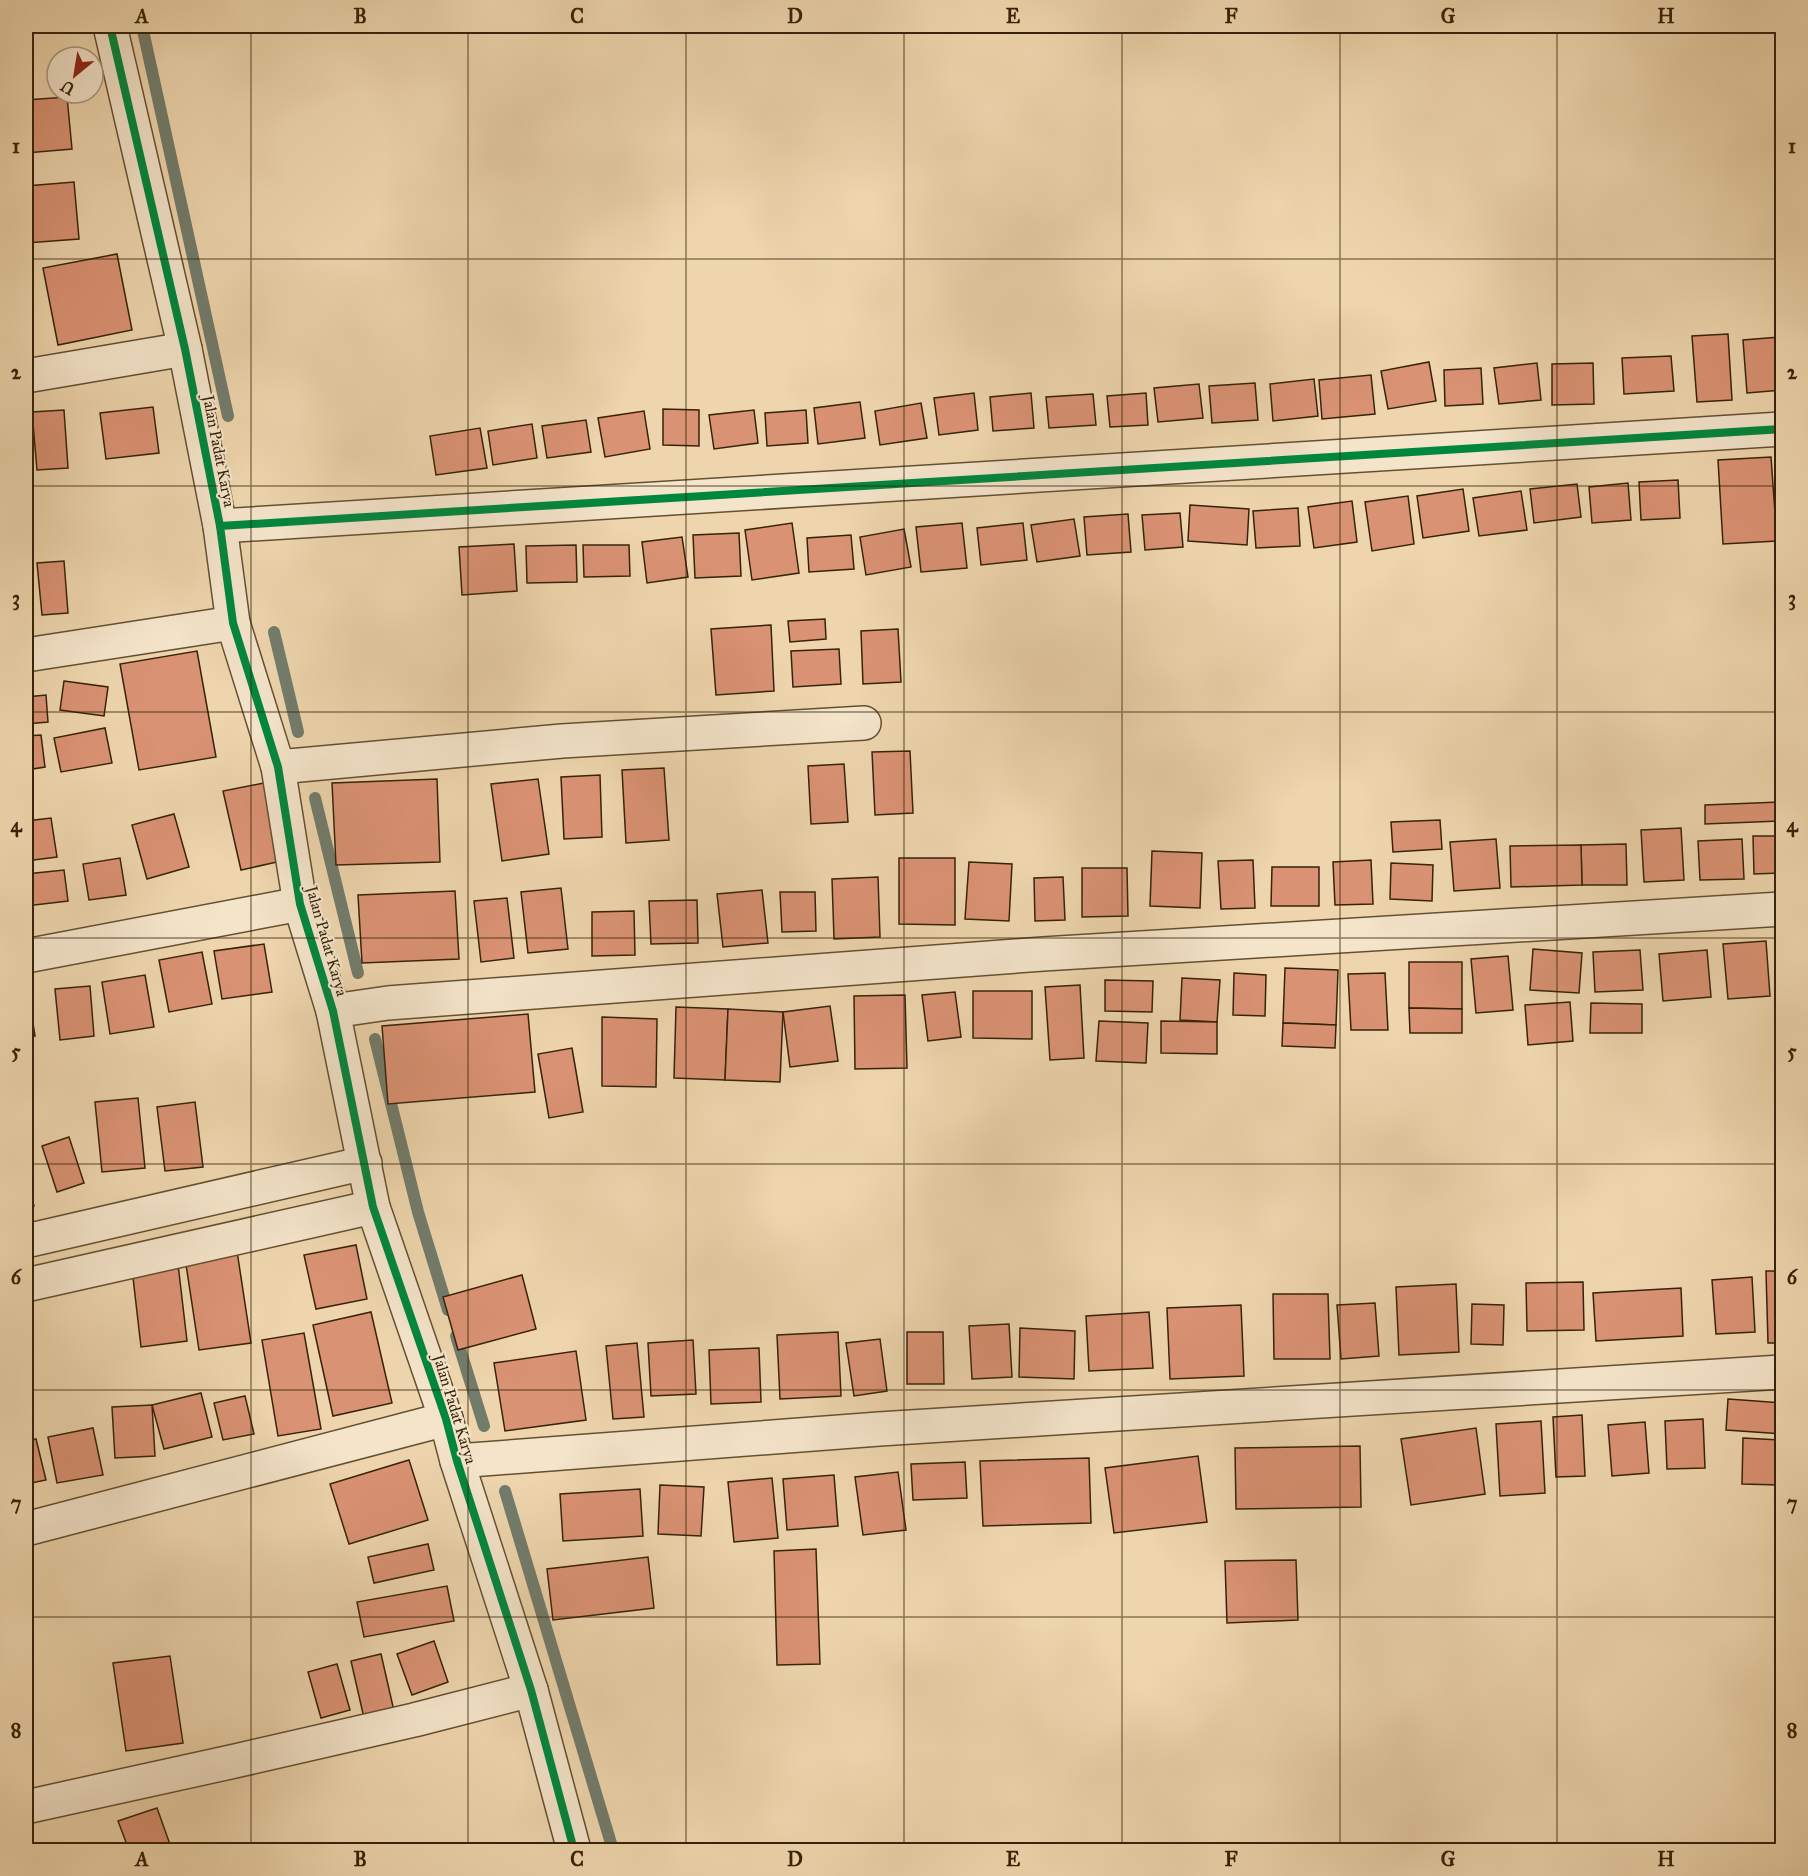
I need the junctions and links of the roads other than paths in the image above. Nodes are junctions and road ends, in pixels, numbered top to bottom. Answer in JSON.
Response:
{"nodes":[{"id":1,"x":110,"y":26,"type":"edge"},
{"id":2,"x":185,"y":349,"type":"junction"},
{"id":3,"x":26,"y":376,"type":"edge"},
{"id":4,"x":1782,"y":429,"type":"edge"},
{"id":5,"x":220,"y":526,"type":"junction"},
{"id":6,"x":233,"y":623,"type":"junction"},
{"id":7,"x":26,"y":655,"type":"edge"},
{"id":8,"x":864,"y":723,"type":"dead end"},
{"id":9,"x":278,"y":767,"type":"junction"},
{"id":10,"x":300,"y":904,"type":"junction"},
{"id":11,"x":1782,"y":909,"type":"edge"},
{"id":12,"x":26,"y":956,"type":"edge"},
{"id":13,"x":333,"y":1011,"type":"junction"},
{"id":14,"x":365,"y":1163,"type":"junction"},
{"id":15,"x":374,"y":1207,"type":"junction"},
{"id":16,"x":26,"y":1241,"type":"edge"},
{"id":17,"x":26,"y":1285,"type":"edge"},
{"id":18,"x":1782,"y":1372,"type":"edge"},
{"id":19,"x":446,"y":1419,"type":"junction"},
{"id":20,"x":457,"y":1461,"type":"junction"},
{"id":21,"x":26,"y":1528,"type":"edge"},
{"id":22,"x":531,"y":1690,"type":"junction"},
{"id":23,"x":26,"y":1807,"type":"edge"},
{"id":24,"x":574,"y":1851,"type":"edge"}],
"edges":[{"from":1,"to":2,"type":"street","name":"Jalan Padat Karya"},
{"from":2,"to":3,"type":"street"},
{"from":2,"to":5,"type":"street","name":"Jalan Padat Karya"},
{"from":4,"to":5,"type":"street"},
{"from":5,"to":6,"type":"street","name":"Jalan Padat Karya"},
{"from":6,"to":7,"type":"street"},
{"from":6,"to":9,"type":"street","name":"Jalan Padat Karya"},
{"from":8,"to":9,"type":"street"},
{"from":9,"to":10,"type":"street","name":"Jalan Padat Karya"},
{"from":10,"to":12,"type":"street"},
{"from":10,"to":13,"type":"street","name":"Jalan Padat Karya"},
{"from":11,"to":13,"type":"street"},
{"from":13,"to":14,"type":"street","name":"Jalan Padat Karya"},
{"from":14,"to":15,"type":"street","name":"Jalan Padat Karya"},
{"from":14,"to":16,"type":"street"},
{"from":15,"to":17,"type":"street"},
{"from":15,"to":19,"type":"street","name":"Jalan Padat Karya"},
{"from":18,"to":20,"type":"street"},
{"from":19,"to":20,"type":"street","name":"Jalan Padat Karya"},
{"from":19,"to":21,"type":"street"},
{"from":20,"to":22,"type":"street","name":"Jalan Padat Karya"},
{"from":22,"to":23,"type":"street"},
{"from":22,"to":24,"type":"street","name":"Jalan Padat Karya"}]}
